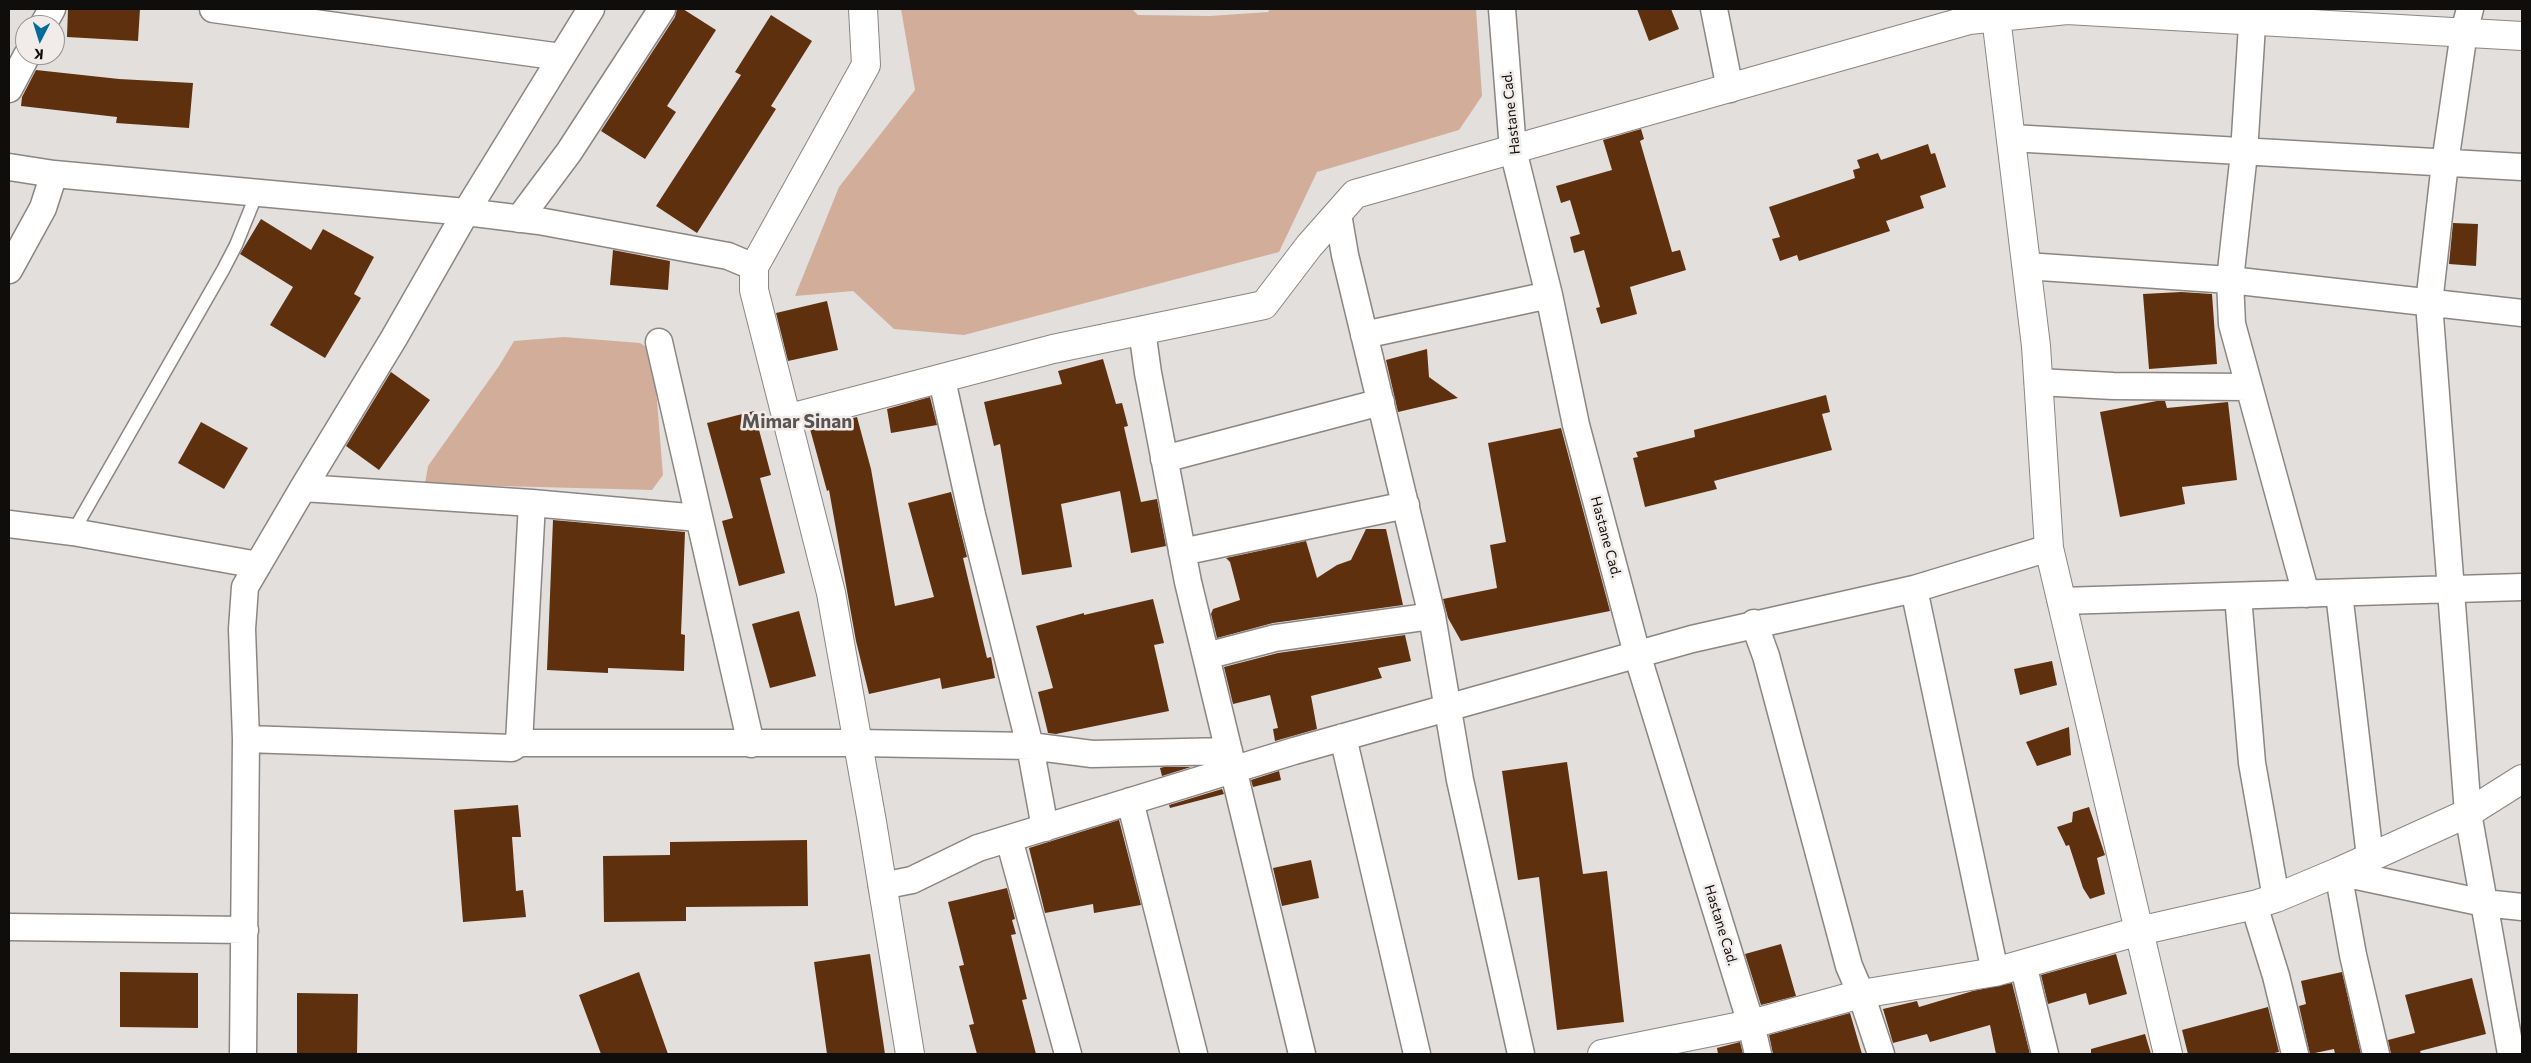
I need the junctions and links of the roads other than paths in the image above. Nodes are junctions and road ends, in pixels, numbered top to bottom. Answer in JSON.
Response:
{"nodes":[{"id":1,"x":212,"y":9,"type":"edge"},
{"id":2,"x":591,"y":9,"type":"edge"},
{"id":3,"x":662,"y":9,"type":"edge"},
{"id":4,"x":863,"y":9,"type":"edge"},
{"id":5,"x":1502,"y":9,"type":"edge"},
{"id":6,"x":1714,"y":9,"type":"edge"},
{"id":7,"x":2198,"y":9,"type":"edge"},
{"id":8,"x":1997,"y":13,"type":"edge"},
{"id":9,"x":2250,"y":16,"type":"edge"},
{"id":10,"x":2353,"y":17,"type":"edge"},
{"id":11,"x":2467,"y":20,"type":"edge"},
{"id":12,"x":2522,"y":36,"type":"edge"},
{"id":13,"x":561,"y":57,"type":"junction"},
{"id":14,"x":22,"y":65,"type":"edge"},
{"id":15,"x":9,"y":89,"type":"edge"},
{"id":16,"x":1730,"y":89,"type":"junction"},
{"id":17,"x":2011,"y":138,"type":"junction"},
{"id":18,"x":1513,"y":150,"type":"junction"},
{"id":19,"x":2244,"y":153,"type":"junction"},
{"id":20,"x":2445,"y":162,"type":"junction"},
{"id":21,"x":9,"y":167,"type":"edge"},
{"id":22,"x":2522,"y":167,"type":"edge"},
{"id":23,"x":54,"y":174,"type":"junction"},
{"id":24,"x":257,"y":193,"type":"junction"},
{"id":25,"x":466,"y":212,"type":"junction"},
{"id":26,"x":1338,"y":214,"type":"junction"},
{"id":27,"x":519,"y":219,"type":"junction"},
{"id":28,"x":2026,"y":266,"type":"junction"},
{"id":29,"x":754,"y":267,"type":"junction"},
{"id":30,"x":9,"y":270,"type":"edge"},
{"id":31,"x":2230,"y":280,"type":"junction"},
{"id":32,"x":1549,"y":294,"type":"junction"},
{"id":33,"x":2429,"y":302,"type":"junction"},
{"id":34,"x":2522,"y":313,"type":"edge"},
{"id":35,"x":1142,"y":330,"type":"junction"},
{"id":36,"x":1364,"y":335,"type":"junction"},
{"id":37,"x":659,"y":342,"type":"dead end"},
{"id":38,"x":942,"y":380,"type":"junction"},
{"id":39,"x":2038,"y":382,"type":"junction"},
{"id":40,"x":2250,"y":387,"type":"junction"},
{"id":41,"x":1381,"y":402,"type":"junction"},
{"id":42,"x":786,"y":419,"type":"junction"},
{"id":43,"x":1164,"y":459,"type":"junction"},
{"id":44,"x":303,"y":488,"type":"junction"},
{"id":45,"x":532,"y":503,"type":"junction"},
{"id":46,"x":1406,"y":505,"type":"junction"},
{"id":47,"x":699,"y":518,"type":"junction"},
{"id":48,"x":9,"y":524,"type":"edge"},
{"id":49,"x":73,"y":532,"type":"junction"},
{"id":50,"x":2048,"y":548,"type":"junction"},
{"id":51,"x":1182,"y":552,"type":"junction"},
{"id":52,"x":258,"y":565,"type":"junction"},
{"id":53,"x":2522,"y":587,"type":"edge"},
{"id":54,"x":1914,"y":589,"type":"junction"},
{"id":55,"x":2452,"y":590,"type":"junction"},
{"id":56,"x":2339,"y":593,"type":"junction"},
{"id":57,"x":2306,"y":594,"type":"junction"},
{"id":58,"x":2238,"y":596,"type":"junction"},
{"id":59,"x":2061,"y":601,"type":"junction"},
{"id":60,"x":1432,"y":616,"type":"junction"},
{"id":61,"x":1754,"y":624,"type":"junction"},
{"id":62,"x":1638,"y":654,"type":"junction"},
{"id":63,"x":1206,"y":656,"type":"junction"},
{"id":64,"x":1447,"y":708,"type":"junction"},
{"id":65,"x":1343,"y":737,"type":"junction"},
{"id":66,"x":246,"y":739,"type":"junction"},
{"id":67,"x":519,"y":743,"type":"junction"},
{"id":68,"x":858,"y":743,"type":"junction"},
{"id":69,"x":751,"y":744,"type":"junction"},
{"id":70,"x":1030,"y":746,"type":"junction"},
{"id":71,"x":1232,"y":760,"type":"junction"},
{"id":72,"x":2522,"y":779,"type":"edge"},
{"id":73,"x":1130,"y":801,"type":"junction"},
{"id":74,"x":2468,"y":813,"type":"junction"},
{"id":75,"x":1045,"y":828,"type":"junction"},
{"id":76,"x":1009,"y":839,"type":"junction"},
{"id":77,"x":2370,"y":857,"type":"junction"},
{"id":78,"x":2338,"y":872,"type":"junction"},
{"id":79,"x":882,"y":886,"type":"junction"},
{"id":80,"x":2265,"y":902,"type":"junction"},
{"id":81,"x":2484,"y":903,"type":"junction"},
{"id":82,"x":2522,"y":908,"type":"edge"},
{"id":83,"x":9,"y":927,"type":"edge"},
{"id":84,"x":245,"y":930,"type":"junction"},
{"id":85,"x":2139,"y":931,"type":"junction"},
{"id":86,"x":2023,"y":964,"type":"junction"},
{"id":87,"x":1995,"y":972,"type":"junction"},
{"id":88,"x":1861,"y":994,"type":"junction"},
{"id":89,"x":1751,"y":1024,"type":"junction"},
{"id":90,"x":1634,"y":1051,"type":"edge"},
{"id":91,"x":243,"y":1054,"type":"edge"},
{"id":92,"x":910,"y":1054,"type":"edge"},
{"id":93,"x":1068,"y":1054,"type":"edge"},
{"id":94,"x":1194,"y":1054,"type":"edge"},
{"id":95,"x":1302,"y":1054,"type":"edge"},
{"id":96,"x":1417,"y":1054,"type":"edge"},
{"id":97,"x":1521,"y":1054,"type":"edge"},
{"id":98,"x":1602,"y":1054,"type":"edge"},
{"id":99,"x":1758,"y":1054,"type":"edge"},
{"id":100,"x":1880,"y":1054,"type":"edge"},
{"id":101,"x":2045,"y":1054,"type":"edge"},
{"id":102,"x":2168,"y":1054,"type":"edge"},
{"id":103,"x":2295,"y":1054,"type":"edge"},
{"id":104,"x":2376,"y":1054,"type":"edge"},
{"id":105,"x":2511,"y":1054,"type":"edge"}],
"edges":[{"from":1,"to":13,"type":"street"},
{"from":2,"to":13,"type":"street"},
{"from":3,"to":27,"type":"street"},
{"from":4,"to":29,"type":"street"},
{"from":5,"to":18,"type":"street","name":"Hastane Cad."},
{"from":6,"to":16,"type":"street"},
{"from":7,"to":9,"type":"street"},
{"from":8,"to":9,"type":"street"},
{"from":8,"to":16,"type":"street"},
{"from":8,"to":17,"type":"street"},
{"from":9,"to":10,"type":"street"},
{"from":9,"to":19,"type":"street"},
{"from":10,"to":11,"type":"street"},
{"from":11,"to":12,"type":"street"},
{"from":11,"to":20,"type":"street"},
{"from":13,"to":25,"type":"street"},
{"from":14,"to":15,"type":"street"},
{"from":16,"to":18,"type":"street"},
{"from":17,"to":19,"type":"street"},
{"from":17,"to":28,"type":"street"},
{"from":18,"to":26,"type":"street"},
{"from":18,"to":32,"type":"street","name":"Hastane Cad."},
{"from":19,"to":20,"type":"street"},
{"from":19,"to":31,"type":"street"},
{"from":20,"to":22,"type":"street"},
{"from":20,"to":33,"type":"street"},
{"from":21,"to":23,"type":"street"},
{"from":23,"to":24,"type":"street"},
{"from":23,"to":30,"type":"street"},
{"from":24,"to":25,"type":"street"},
{"from":24,"to":49,"type":"lane"},
{"from":25,"to":27,"type":"street"},
{"from":25,"to":44,"type":"street"},
{"from":26,"to":35,"type":"street"},
{"from":26,"to":36,"type":"street"},
{"from":27,"to":29,"type":"street"},
{"from":28,"to":31,"type":"street"},
{"from":28,"to":39,"type":"street"},
{"from":29,"to":42,"type":"street"},
{"from":31,"to":33,"type":"street"},
{"from":31,"to":40,"type":"street"},
{"from":32,"to":36,"type":"street"},
{"from":32,"to":62,"type":"street","name":"Hastane Cad."},
{"from":33,"to":34,"type":"street"},
{"from":33,"to":55,"type":"street"},
{"from":35,"to":38,"type":"street"},
{"from":35,"to":43,"type":"street"},
{"from":36,"to":41,"type":"street"},
{"from":37,"to":47,"type":"street"},
{"from":38,"to":42,"type":"street"},
{"from":38,"to":70,"type":"street"},
{"from":39,"to":40,"type":"street"},
{"from":39,"to":50,"type":"street"},
{"from":40,"to":57,"type":"street"},
{"from":41,"to":43,"type":"street"},
{"from":41,"to":46,"type":"street"},
{"from":42,"to":68,"type":"street"},
{"from":43,"to":51,"type":"street"},
{"from":44,"to":45,"type":"street"},
{"from":44,"to":52,"type":"street"},
{"from":45,"to":47,"type":"street"},
{"from":45,"to":67,"type":"street"},
{"from":46,"to":51,"type":"street"},
{"from":46,"to":60,"type":"street"},
{"from":47,"to":69,"type":"street"},
{"from":48,"to":49,"type":"street"},
{"from":49,"to":52,"type":"street"},
{"from":50,"to":54,"type":"street"},
{"from":50,"to":59,"type":"street"},
{"from":51,"to":63,"type":"street"},
{"from":52,"to":66,"type":"street"},
{"from":53,"to":55,"type":"street"},
{"from":54,"to":61,"type":"street"},
{"from":54,"to":87,"type":"street"},
{"from":55,"to":56,"type":"street"},
{"from":55,"to":74,"type":"street"},
{"from":56,"to":57,"type":"street"},
{"from":56,"to":77,"type":"street"},
{"from":57,"to":58,"type":"street"},
{"from":58,"to":59,"type":"street"},
{"from":58,"to":80,"type":"street"},
{"from":59,"to":85,"type":"street"},
{"from":60,"to":63,"type":"street"},
{"from":60,"to":64,"type":"street"},
{"from":61,"to":62,"type":"street"},
{"from":61,"to":88,"type":"street"},
{"from":62,"to":64,"type":"street"},
{"from":62,"to":89,"type":"street","name":"Hastane Cad."},
{"from":63,"to":71,"type":"street"},
{"from":64,"to":65,"type":"street"},
{"from":64,"to":97,"type":"street"},
{"from":65,"to":71,"type":"street"},
{"from":65,"to":96,"type":"street"},
{"from":66,"to":67,"type":"street"},
{"from":66,"to":84,"type":"street"},
{"from":67,"to":69,"type":"street"},
{"from":68,"to":69,"type":"street"},
{"from":68,"to":70,"type":"street"},
{"from":68,"to":79,"type":"street"},
{"from":70,"to":71,"type":"street"},
{"from":70,"to":75,"type":"street"},
{"from":71,"to":73,"type":"street"},
{"from":71,"to":95,"type":"street"},
{"from":72,"to":74,"type":"street"},
{"from":73,"to":75,"type":"street"},
{"from":73,"to":94,"type":"street"},
{"from":74,"to":77,"type":"street"},
{"from":74,"to":81,"type":"street"},
{"from":75,"to":76,"type":"street"},
{"from":76,"to":79,"type":"street"},
{"from":76,"to":93,"type":"street"},
{"from":77,"to":78,"type":"street"},
{"from":78,"to":80,"type":"street"},
{"from":78,"to":81,"type":"street"},
{"from":78,"to":104,"type":"street"},
{"from":79,"to":92,"type":"street"},
{"from":80,"to":85,"type":"street"},
{"from":80,"to":103,"type":"street"},
{"from":81,"to":82,"type":"street"},
{"from":81,"to":105,"type":"street"},
{"from":83,"to":84,"type":"street"},
{"from":84,"to":91,"type":"street"},
{"from":85,"to":86,"type":"street"},
{"from":85,"to":102,"type":"street"},
{"from":86,"to":87,"type":"street"},
{"from":86,"to":101,"type":"street"},
{"from":87,"to":88,"type":"street"},
{"from":88,"to":89,"type":"street"},
{"from":88,"to":100,"type":"street"},
{"from":89,"to":90,"type":"street"},
{"from":89,"to":99,"type":"street","name":"Hastane Cad."},
{"from":90,"to":98,"type":"street"}]}
